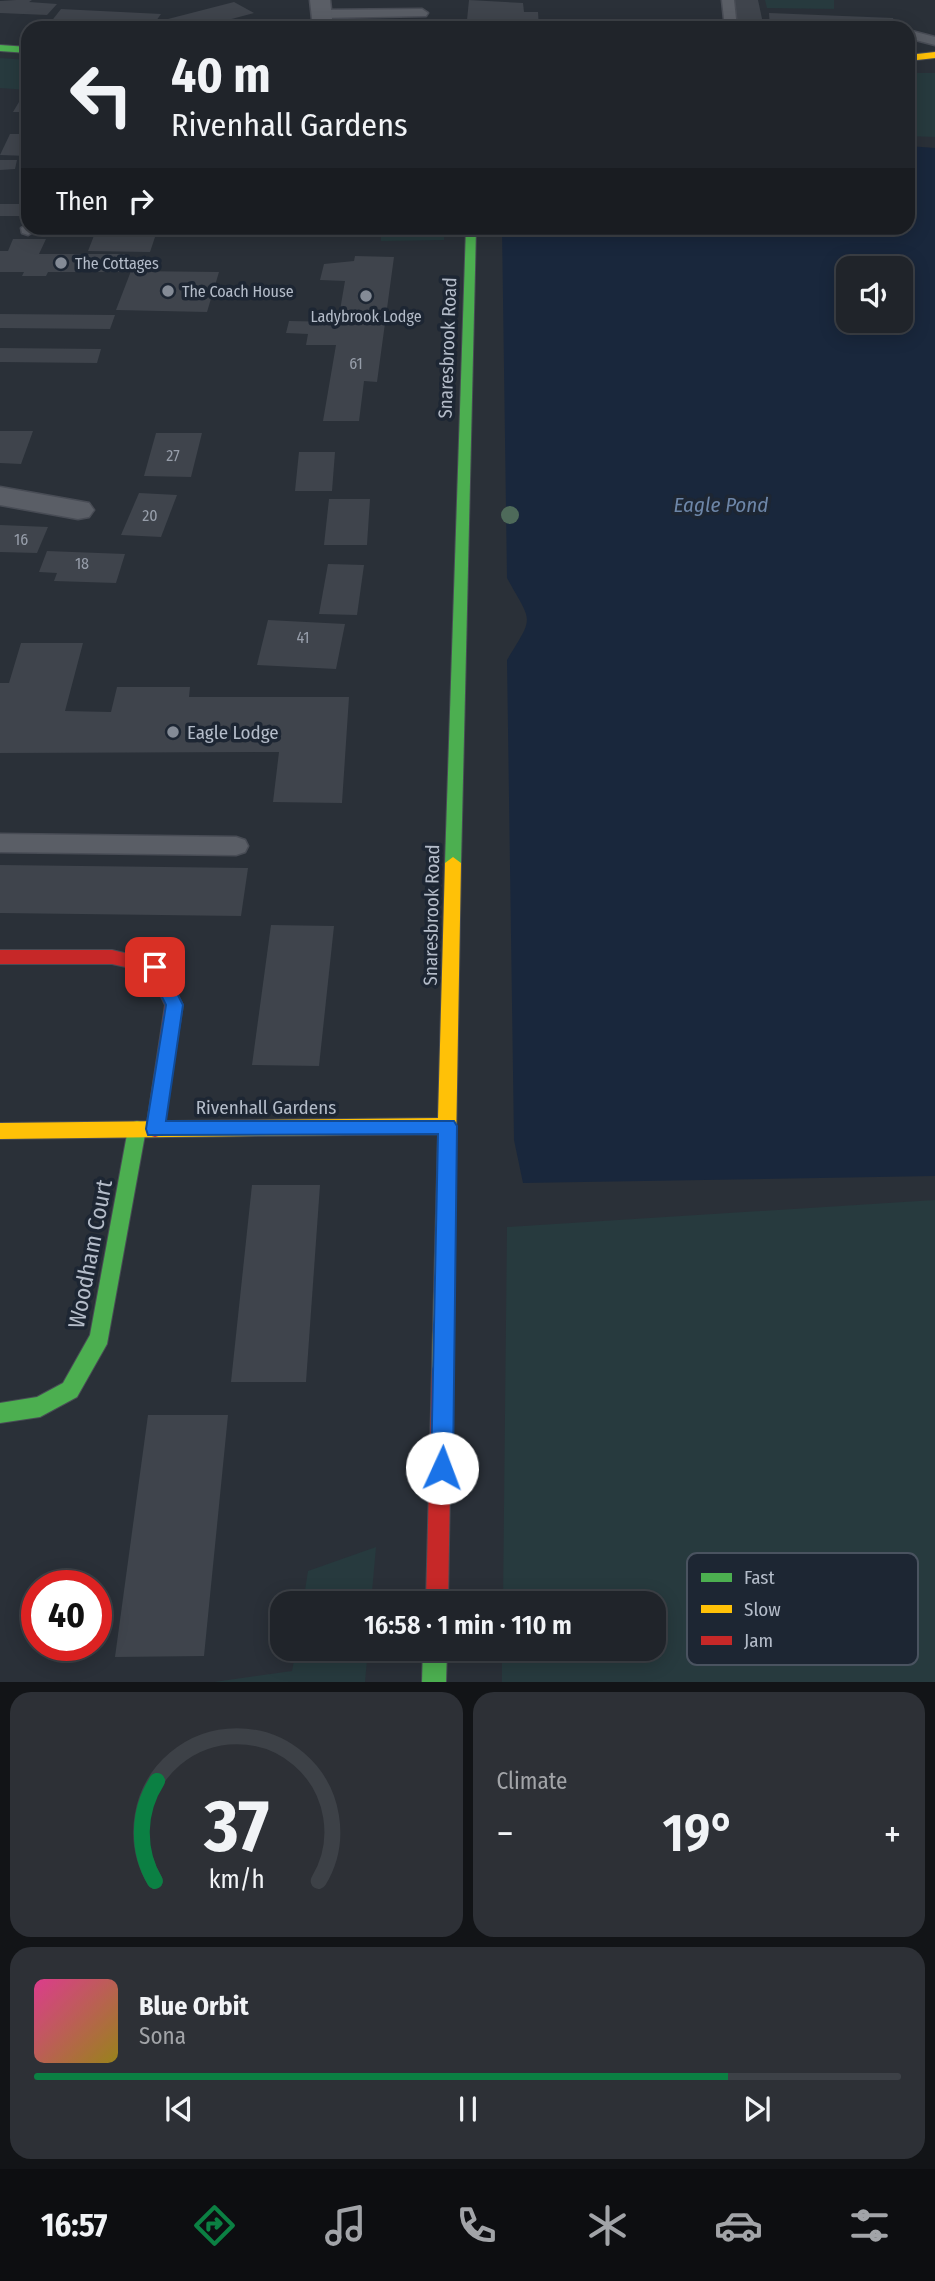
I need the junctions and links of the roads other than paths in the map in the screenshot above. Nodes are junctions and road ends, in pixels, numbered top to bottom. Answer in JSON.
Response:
{"nodes":[{"id":1,"x":727,"y":0,"type":"edge"},
{"id":2,"x":422,"y":13,"type":"dead end"},
{"id":3,"x":322,"y":14,"type":"edge"},
{"id":4,"x":731,"y":21,"type":"edge"},
{"id":5,"x":915,"y":36,"type":"edge"},
{"id":6,"x":935,"y":41,"type":"edge"},
{"id":7,"x":0,"y":48,"type":"edge"},
{"id":8,"x":21,"y":50,"type":"edge"},
{"id":9,"x":935,"y":55,"type":"edge"},
{"id":10,"x":915,"y":57,"type":"edge"},
{"id":11,"x":915,"y":64,"type":"edge"},
{"id":12,"x":935,"y":66,"type":"edge"},
{"id":13,"x":471,"y":235,"type":"edge"},
{"id":14,"x":0,"y":496,"type":"edge"},
{"id":15,"x":78,"y":510,"type":"dead end"},
{"id":16,"x":0,"y":843,"type":"edge"},
{"id":17,"x":236,"y":846,"type":"dead end"},
{"id":18,"x":0,"y":957,"type":"edge"},
{"id":19,"x":448,"y":1126,"type":"junction"},
{"id":20,"x":137,"y":1129,"type":"junction"},
{"id":21,"x":155,"y":1129,"type":"junction"},
{"id":22,"x":0,"y":1131,"type":"edge"},
{"id":23,"x":0,"y":1413,"type":"edge"},
{"id":24,"x":437,"y":1591,"type":"edge"},
{"id":25,"x":435,"y":1661,"type":"edge"},
{"id":26,"x":434,"y":1682,"type":"edge"}],
"edges":[{"from":1,"to":4,"type":"lane"},
{"from":2,"to":3,"type":"lane"},
{"from":5,"to":6,"type":"lane"},
{"from":7,"to":8,"type":"street"},
{"from":9,"to":10,"type":"street"},
{"from":11,"to":12,"type":"street"},
{"from":13,"to":19,"type":"street","name":"Snaresbrook Road"},
{"from":14,"to":15,"type":"street"},
{"from":16,"to":17,"type":"lane"},
{"from":18,"to":21,"type":"street"},
{"from":19,"to":21,"type":"street","name":"Rivenhall Gardens"},
{"from":19,"to":24,"type":"street","name":"Snaresbrook Road"},
{"from":20,"to":21,"type":"street","name":"Rivenhall Gardens"},
{"from":20,"to":22,"type":"street","name":"Rivenhall Gardens"},
{"from":20,"to":23,"type":"street","name":"Woodham Court"},
{"from":25,"to":26,"type":"street"}]}
